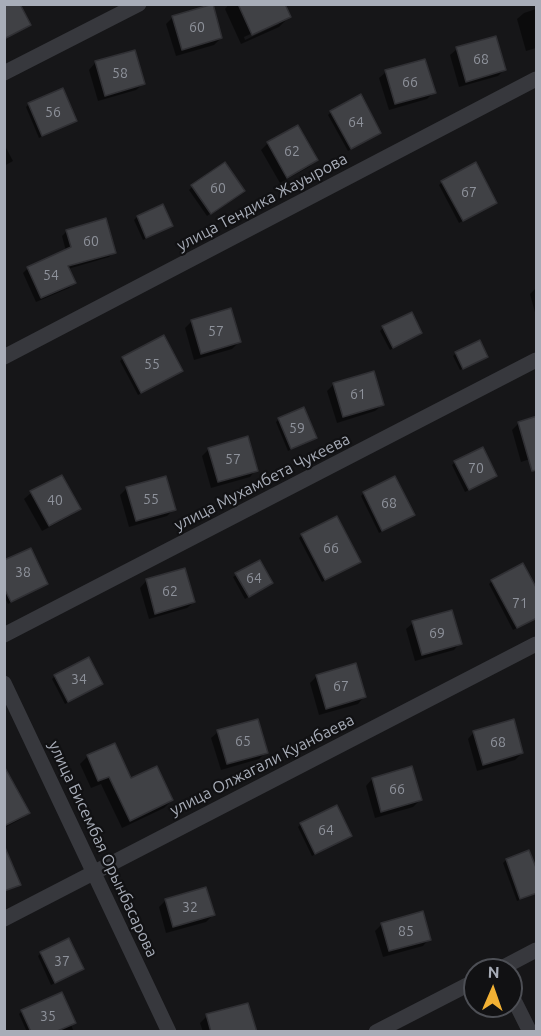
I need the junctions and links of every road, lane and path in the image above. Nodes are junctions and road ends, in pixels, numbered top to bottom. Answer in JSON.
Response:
{"nodes":[{"id":1,"x":140,"y":4,"type":"edge"},
{"id":2,"x":4,"y":74,"type":"edge"},
{"id":3,"x":537,"y":79,"type":"edge"},
{"id":4,"x":4,"y":357,"type":"edge"},
{"id":5,"x":537,"y":360,"type":"edge"},
{"id":6,"x":4,"y":635,"type":"edge"},
{"id":7,"x":537,"y":644,"type":"edge"},
{"id":8,"x":4,"y":683,"type":"edge"},
{"id":9,"x":94,"y":872,"type":"junction"},
{"id":10,"x":4,"y":920,"type":"edge"},
{"id":11,"x":537,"y":950,"type":"edge"},
{"id":12,"x":521,"y":958,"type":"edge"},
{"id":13,"x":463,"y":987,"type":"edge"},
{"id":14,"x":523,"y":1017,"type":"edge"},
{"id":15,"x":169,"y":1032,"type":"edge"},
{"id":16,"x":376,"y":1032,"type":"edge"},
{"id":17,"x":531,"y":1032,"type":"edge"}],
"edges":[{"from":1,"to":2,"type":"street"},
{"from":3,"to":4,"type":"street","name":"улица Тендика Жауырова"},
{"from":5,"to":6,"type":"street","name":"улица Мухамбета Чукеева"},
{"from":7,"to":9,"type":"street","name":"улица Олжагали Куанбаева"},
{"from":8,"to":9,"type":"street","name":"улица Бисембая Орынбасарова"},
{"from":9,"to":10,"type":"street","name":"улица Олжагали Куанбаева"},
{"from":9,"to":15,"type":"street","name":"улица Бисембая Орынбасарова"},
{"from":11,"to":12,"type":"street"},
{"from":13,"to":16,"type":"street"},
{"from":14,"to":17,"type":"street"}]}
